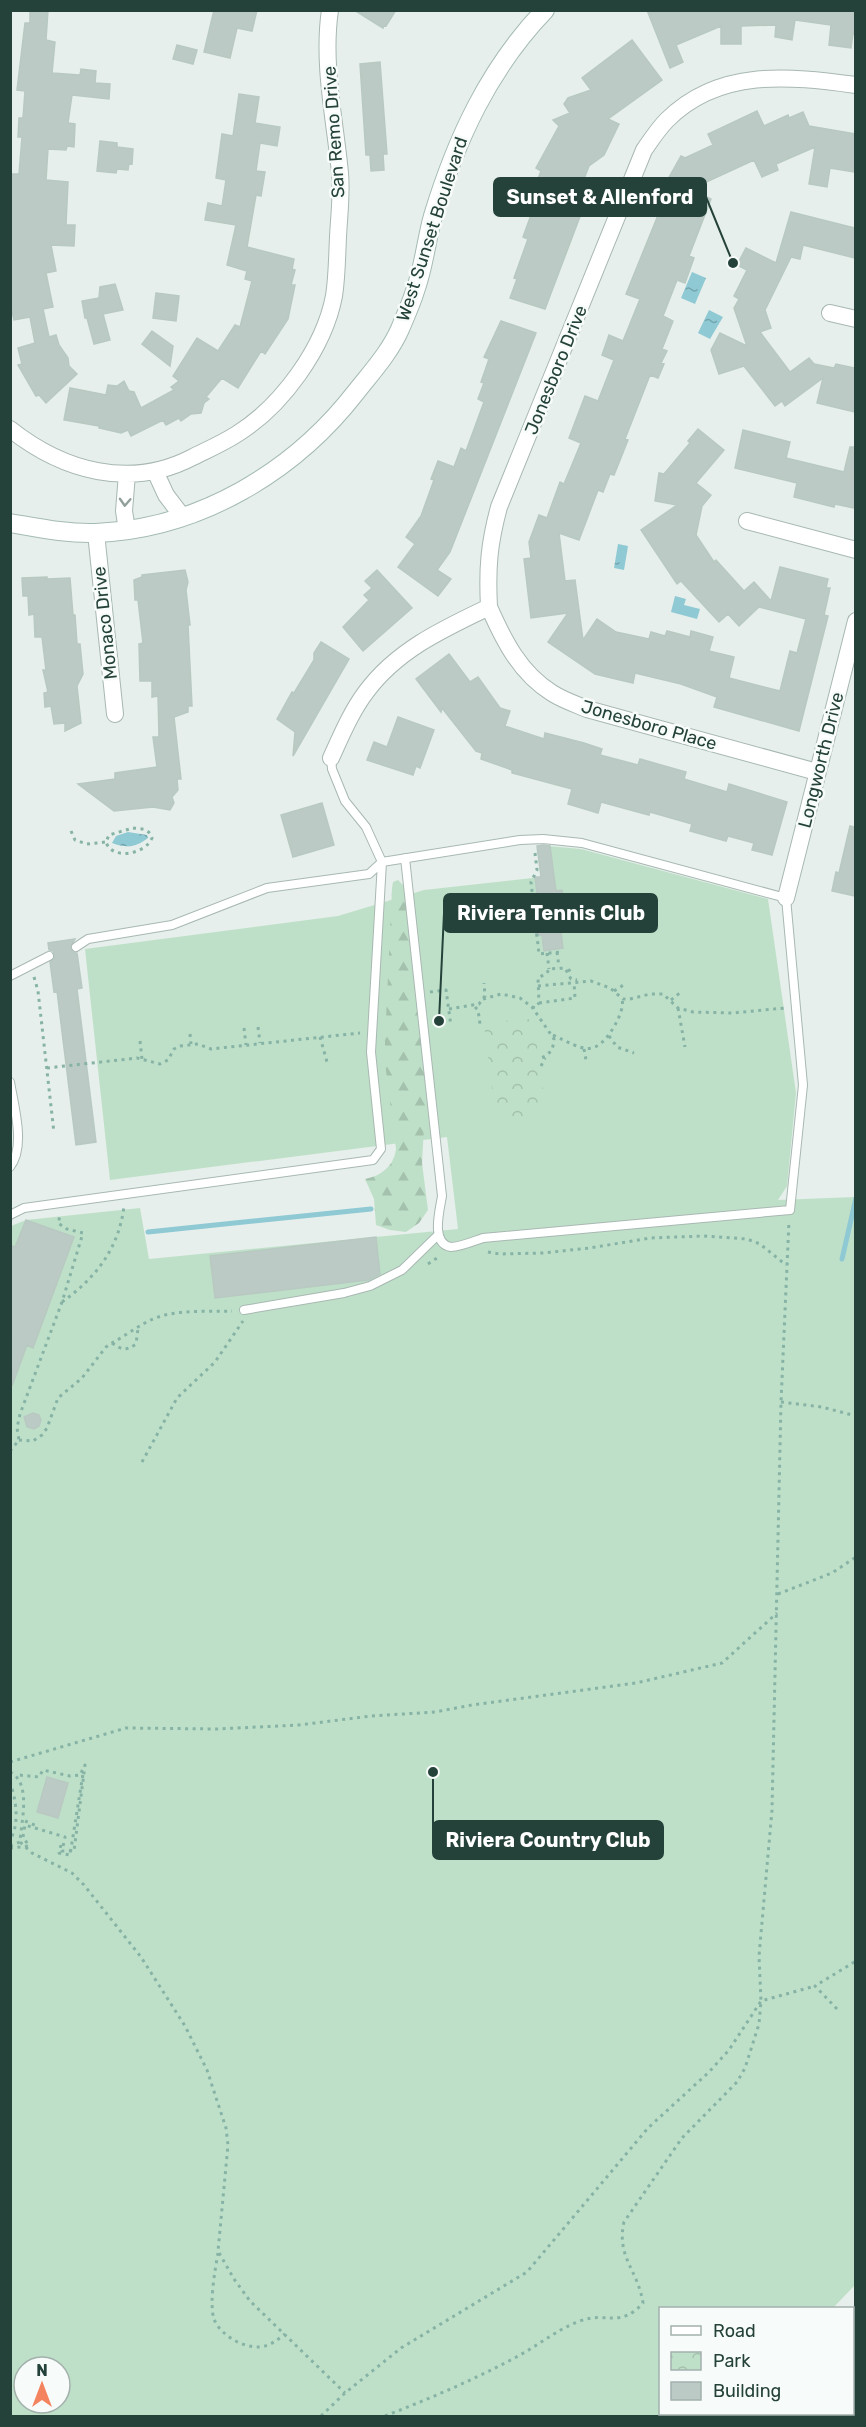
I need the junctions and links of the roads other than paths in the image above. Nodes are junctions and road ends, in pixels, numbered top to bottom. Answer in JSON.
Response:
{"nodes":[{"id":1,"x":330,"y":10,"type":"edge"},
{"id":2,"x":545,"y":10,"type":"edge"},
{"id":3,"x":855,"y":85,"type":"edge"},
{"id":4,"x":830,"y":313,"type":"dead end"},
{"id":5,"x":855,"y":319,"type":"edge"},
{"id":6,"x":10,"y":429,"type":"edge"},
{"id":7,"x":155,"y":471,"type":"junction"},
{"id":8,"x":127,"y":474,"type":"junction"},
{"id":9,"x":182,"y":516,"type":"junction"},
{"id":10,"x":747,"y":520,"type":"dead end"},
{"id":11,"x":10,"y":523,"type":"edge"},
{"id":12,"x":127,"y":530,"type":"junction"},
{"id":13,"x":96,"y":533,"type":"junction"},
{"id":14,"x":855,"y":550,"type":"edge"},
{"id":15,"x":489,"y":607,"type":"junction"},
{"id":16,"x":855,"y":621,"type":"edge"},
{"id":17,"x":115,"y":714,"type":"dead end"},
{"id":18,"x":331,"y":758,"type":"joint"},
{"id":19,"x":817,"y":772,"type":"junction"},
{"id":20,"x":405,"y":858,"type":"junction"},
{"id":21,"x":382,"y":862,"type":"junction"},
{"id":22,"x":786,"y":898,"type":"junction"},
{"id":23,"x":76,"y":947,"type":"dead end"},
{"id":24,"x":50,"y":956,"type":"dead end"},
{"id":25,"x":10,"y":976,"type":"edge"},
{"id":26,"x":10,"y":1082,"type":"edge"},
{"id":27,"x":10,"y":1167,"type":"edge"},
{"id":28,"x":10,"y":1215,"type":"edge"},
{"id":29,"x":438,"y":1235,"type":"junction"},
{"id":30,"x":245,"y":1314,"type":"road end"}],
"edges":[{"from":1,"to":7,"type":"street","name":"San Remo Drive"},
{"from":2,"to":9,"type":"main road","name":"West Sunset Boulevard"},
{"from":3,"to":15,"type":"street","name":"Jonesboro Drive"},
{"from":4,"to":5,"type":"street"},
{"from":6,"to":8,"type":"street"},
{"from":7,"to":8,"type":"street"},
{"from":7,"to":9,"type":"street"},
{"from":8,"to":12,"type":"street","one_way":true},
{"from":9,"to":12,"type":"main road","name":"West Sunset Boulevard"},
{"from":10,"to":14,"type":"street"},
{"from":11,"to":13,"type":"main road","name":"West Sunset Boulevard"},
{"from":12,"to":13,"type":"main road","name":"West Sunset Boulevard"},
{"from":13,"to":17,"type":"street","name":"Monaco Drive"},
{"from":15,"to":18,"type":"street"},
{"from":15,"to":19,"type":"street","name":"Jonesboro Place"},
{"from":16,"to":19,"type":"street","name":"Longworth Drive"},
{"from":18,"to":21,"type":"lane"},
{"from":19,"to":22,"type":"street","name":"Longworth Drive"},
{"from":20,"to":21,"type":"lane"},
{"from":20,"to":22,"type":"lane"},
{"from":20,"to":29,"type":"lane"},
{"from":21,"to":23,"type":"lane"},
{"from":21,"to":28,"type":"lane"},
{"from":22,"to":29,"type":"lane"},
{"from":24,"to":25,"type":"lane"},
{"from":26,"to":27,"type":"lane"},
{"from":29,"to":30,"type":"lane"}]}
